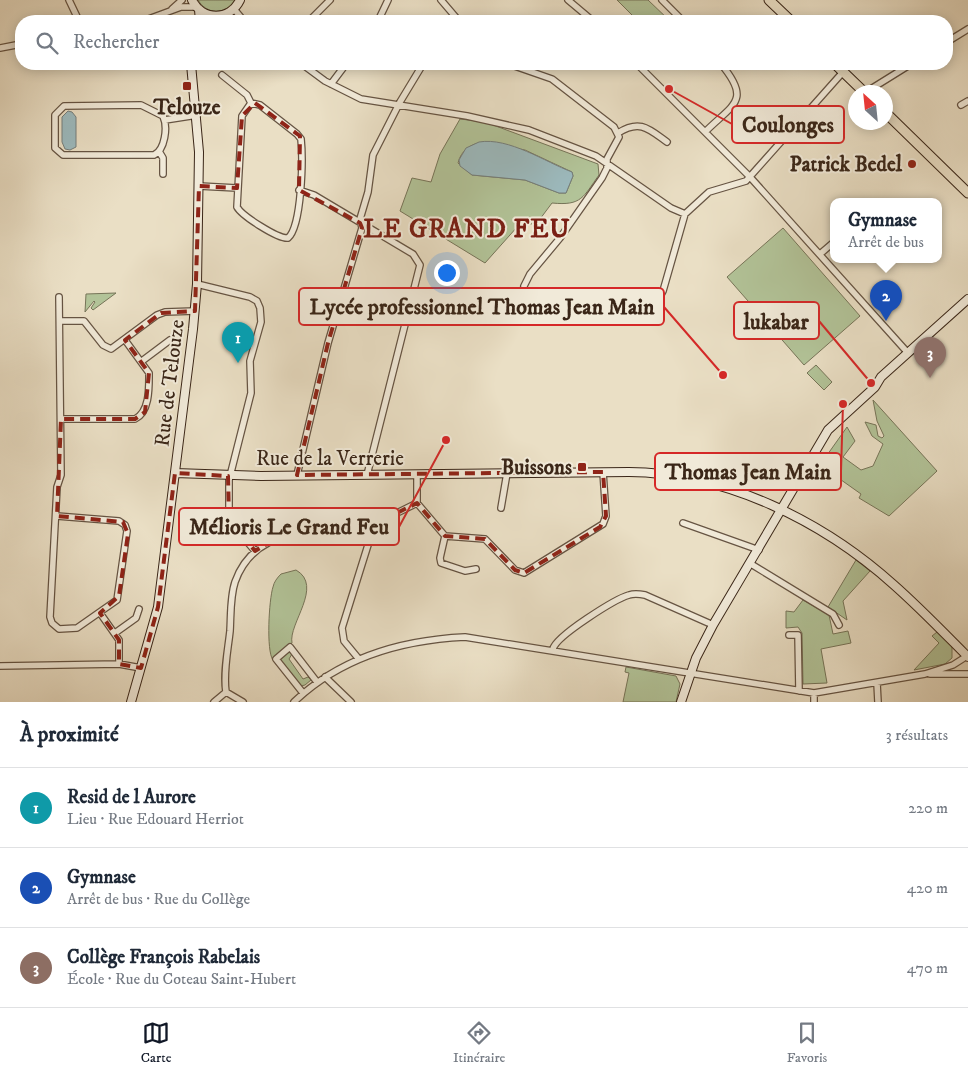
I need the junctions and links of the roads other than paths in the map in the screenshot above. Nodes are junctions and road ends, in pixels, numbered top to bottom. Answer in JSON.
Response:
{"nodes":[{"id":1,"x":69,"y":0,"type":"edge"},
{"id":2,"x":182,"y":0,"type":"edge"},
{"id":3,"x":240,"y":0,"type":"edge"},
{"id":4,"x":330,"y":0,"type":"edge"},
{"id":5,"x":388,"y":0,"type":"edge"},
{"id":6,"x":441,"y":0,"type":"edge"},
{"id":7,"x":568,"y":0,"type":"edge"},
{"id":8,"x":662,"y":0,"type":"edge"},
{"id":9,"x":769,"y":0,"type":"edge"},
{"id":10,"x":196,"y":6,"type":"edge"},
{"id":11,"x":234,"y":9,"type":"junction"},
{"id":12,"x":168,"y":12,"type":"junction"},
{"id":13,"x":76,"y":15,"type":"edge"},
{"id":14,"x":160,"y":15,"type":"edge"},
{"id":15,"x":206,"y":15,"type":"edge"},
{"id":16,"x":223,"y":15,"type":"edge"},
{"id":17,"x":239,"y":15,"type":"edge"},
{"id":18,"x":315,"y":15,"type":"edge"},
{"id":19,"x":381,"y":15,"type":"edge"},
{"id":20,"x":455,"y":15,"type":"edge"},
{"id":21,"x":586,"y":15,"type":"edge"},
{"id":22,"x":677,"y":15,"type":"edge"},
{"id":23,"x":785,"y":15,"type":"edge"},
{"id":24,"x":968,"y":29,"type":"edge"},
{"id":25,"x":953,"y":38,"type":"edge"},
{"id":26,"x":15,"y":45,"type":"edge"},
{"id":27,"x":0,"y":48,"type":"edge"},
{"id":28,"x":192,"y":70,"type":"edge"},
{"id":29,"x":311,"y":70,"type":"edge"},
{"id":30,"x":342,"y":70,"type":"edge"},
{"id":31,"x":420,"y":70,"type":"edge"},
{"id":32,"x":525,"y":70,"type":"edge"},
{"id":33,"x":643,"y":70,"type":"edge"},
{"id":34,"x":726,"y":70,"type":"edge"},
{"id":35,"x":902,"y":70,"type":"edge"},
{"id":36,"x":843,"y":72,"type":"joint"},
{"id":37,"x":222,"y":75,"type":"dead end"},
{"id":38,"x":331,"y":84,"type":"junction"},
{"id":39,"x":857,"y":85,"type":"edge"},
{"id":40,"x":877,"y":85,"type":"edge"},
{"id":41,"x":968,"y":101,"type":"edge"},
{"id":42,"x":251,"y":103,"type":"junction"},
{"id":43,"x":399,"y":105,"type":"junction"},
{"id":44,"x":961,"y":105,"type":"dead end"},
{"id":45,"x":197,"y":115,"type":"junction"},
{"id":46,"x":165,"y":120,"type":"junction"},
{"id":47,"x":893,"y":120,"type":"edge"},
{"id":48,"x":705,"y":132,"type":"junction"},
{"id":49,"x":618,"y":133,"type":"junction"},
{"id":50,"x":667,"y":142,"type":"dead end"},
{"id":51,"x":157,"y":154,"type":"junction"},
{"id":52,"x":606,"y":162,"type":"junction"},
{"id":53,"x":163,"y":174,"type":"dead end"},
{"id":54,"x":750,"y":177,"type":"junction"},
{"id":55,"x":199,"y":186,"type":"junction"},
{"id":56,"x":237,"y":188,"type":"junction"},
{"id":57,"x":300,"y":190,"type":"junction"},
{"id":58,"x":968,"y":193,"type":"edge"},
{"id":59,"x":686,"y":214,"type":"junction"},
{"id":60,"x":360,"y":223,"type":"junction"},
{"id":61,"x":830,"y":245,"type":"edge"},
{"id":62,"x":820,"y":254,"type":"junction"},
{"id":63,"x":197,"y":284,"type":"junction"},
{"id":64,"x":524,"y":286,"type":"dead end"},
{"id":65,"x":59,"y":297,"type":"dead end"},
{"id":66,"x":968,"y":299,"type":"edge"},
{"id":67,"x":653,"y":309,"type":"dead end"},
{"id":68,"x":194,"y":311,"type":"junction"},
{"id":69,"x":60,"y":321,"type":"junction"},
{"id":70,"x":125,"y":340,"type":"junction"},
{"id":71,"x":170,"y":340,"type":"dead end"},
{"id":72,"x":908,"y":354,"type":"junction"},
{"id":73,"x":142,"y":361,"type":"junction"},
{"id":74,"x":61,"y":419,"type":"junction"},
{"id":75,"x":603,"y":472,"type":"junction"},
{"id":76,"x":507,"y":473,"type":"junction"},
{"id":77,"x":175,"y":474,"type":"junction"},
{"id":78,"x":298,"y":475,"type":"junction"},
{"id":79,"x":367,"y":475,"type":"junction"},
{"id":80,"x":417,"y":475,"type":"junction"},
{"id":81,"x":230,"y":476,"type":"junction"},
{"id":82,"x":417,"y":502,"type":"junction"},
{"id":83,"x":501,"y":508,"type":"dead end"},
{"id":84,"x":782,"y":510,"type":"junction"},
{"id":85,"x":57,"y":516,"type":"junction"},
{"id":86,"x":683,"y":523,"type":"dead end"},
{"id":87,"x":370,"y":536,"type":"junction"},
{"id":88,"x":445,"y":536,"type":"junction"},
{"id":89,"x":759,"y":550,"type":"junction"},
{"id":90,"x":255,"y":551,"type":"junction"},
{"id":91,"x":750,"y":564,"type":"junction"},
{"id":92,"x":476,"y":569,"type":"dead end"},
{"id":93,"x":139,"y":609,"type":"dead end"},
{"id":94,"x":100,"y":613,"type":"junction"},
{"id":95,"x":839,"y":624,"type":"dead end"},
{"id":96,"x":713,"y":625,"type":"junction"},
{"id":97,"x":115,"y":633,"type":"junction"},
{"id":98,"x":789,"y":635,"type":"dead end"},
{"id":99,"x":553,"y":649,"type":"junction"},
{"id":100,"x":967,"y":656,"type":"edge"},
{"id":101,"x":358,"y":658,"type":"junction"},
{"id":102,"x":119,"y":664,"type":"junction"},
{"id":103,"x":0,"y":666,"type":"edge"},
{"id":104,"x":141,"y":668,"type":"junction"},
{"id":105,"x":690,"y":673,"type":"junction"},
{"id":106,"x":925,"y":674,"type":"junction"},
{"id":107,"x":968,"y":674,"type":"edge"},
{"id":108,"x":326,"y":676,"type":"junction"},
{"id":109,"x":317,"y":682,"type":"junction"},
{"id":110,"x":877,"y":683,"type":"junction"},
{"id":111,"x":799,"y":691,"type":"junction"},
{"id":112,"x":226,"y":692,"type":"junction"},
{"id":113,"x":303,"y":694,"type":"junction"},
{"id":114,"x":814,"y":694,"type":"junction"},
{"id":115,"x":131,"y":702,"type":"edge"},
{"id":116,"x":214,"y":702,"type":"edge"},
{"id":117,"x":243,"y":702,"type":"edge"},
{"id":118,"x":294,"y":702,"type":"edge"},
{"id":119,"x":351,"y":702,"type":"edge"},
{"id":120,"x":682,"y":702,"type":"edge"},
{"id":121,"x":814,"y":702,"type":"edge"},
{"id":122,"x":878,"y":702,"type":"edge"}],
"edges":[{"from":1,"to":13,"type":"street"},
{"from":2,"to":12,"type":"street"},
{"from":3,"to":11,"type":"street"},
{"from":4,"to":18,"type":"street"},
{"from":5,"to":19,"type":"street"},
{"from":6,"to":20,"type":"street"},
{"from":7,"to":21,"type":"street"},
{"from":8,"to":22,"type":"street"},
{"from":9,"to":23,"type":"main road"},
{"from":10,"to":12,"type":"street"},
{"from":10,"to":15,"type":"street"},
{"from":11,"to":16,"type":"street"},
{"from":11,"to":17,"type":"street"},
{"from":12,"to":14,"type":"street"},
{"from":24,"to":25,"type":"street"},
{"from":26,"to":27,"type":"street"},
{"from":28,"to":45,"type":"street","name":"Rue de Telouze"},
{"from":29,"to":38,"type":"street"},
{"from":30,"to":38,"type":"street"},
{"from":31,"to":43,"type":"street"},
{"from":32,"to":49,"type":"street"},
{"from":33,"to":48,"type":"street"},
{"from":34,"to":48,"type":"street"},
{"from":35,"to":40,"type":"street"},
{"from":36,"to":39,"type":"main road"},
{"from":36,"to":54,"type":"street"},
{"from":37,"to":42,"type":"street"},
{"from":38,"to":43,"type":"street"},
{"from":41,"to":44,"type":"street"},
{"from":42,"to":56,"type":"street"},
{"from":42,"to":57,"type":"street"},
{"from":43,"to":52,"type":"street"},
{"from":43,"to":60,"type":"street"},
{"from":45,"to":46,"type":"street"},
{"from":45,"to":55,"type":"street","name":"Rue de Telouze"},
{"from":46,"to":51,"type":"street"},
{"from":46,"to":51,"type":"street"},
{"from":47,"to":58,"type":"main road"},
{"from":48,"to":54,"type":"street"},
{"from":49,"to":50,"type":"street"},
{"from":49,"to":52,"type":"street"},
{"from":51,"to":53,"type":"street"},
{"from":52,"to":59,"type":"street"},
{"from":52,"to":64,"type":"street"},
{"from":54,"to":59,"type":"street"},
{"from":54,"to":62,"type":"street"},
{"from":55,"to":56,"type":"street"},
{"from":55,"to":63,"type":"street","name":"Rue de Telouze"},
{"from":56,"to":57,"type":"street"},
{"from":57,"to":60,"type":"street"},
{"from":59,"to":67,"type":"street"},
{"from":60,"to":78,"type":"street"},
{"from":60,"to":79,"type":"street"},
{"from":61,"to":62,"type":"street"},
{"from":62,"to":72,"type":"street"},
{"from":63,"to":68,"type":"street","name":"Rue de Telouze"},
{"from":63,"to":81,"type":"street"},
{"from":65,"to":69,"type":"street"},
{"from":66,"to":72,"type":"street"},
{"from":68,"to":70,"type":"street"},
{"from":68,"to":77,"type":"street","name":"Rue de Telouze"},
{"from":69,"to":70,"type":"street"},
{"from":69,"to":74,"type":"street"},
{"from":70,"to":73,"type":"street"},
{"from":71,"to":73,"type":"street"},
{"from":72,"to":84,"type":"street"},
{"from":73,"to":74,"type":"street"},
{"from":74,"to":85,"type":"street"},
{"from":75,"to":76,"type":"street","name":"Rue de la Verrerie"},
{"from":75,"to":84,"type":"street","name":"Rue de la Verrerie"},
{"from":75,"to":88,"type":"street"},
{"from":76,"to":80,"type":"street","name":"Rue de la Verrerie"},
{"from":76,"to":83,"type":"street"},
{"from":77,"to":81,"type":"street","name":"Rue de la Verrerie"},
{"from":77,"to":104,"type":"street","name":"Rue de Telouze"},
{"from":78,"to":79,"type":"street","name":"Rue de la Verrerie"},
{"from":78,"to":81,"type":"street","name":"Rue de la Verrerie"},
{"from":79,"to":80,"type":"street","name":"Rue de la Verrerie"},
{"from":80,"to":82,"type":"street"},
{"from":81,"to":90,"type":"street"},
{"from":82,"to":87,"type":"street"},
{"from":82,"to":88,"type":"street"},
{"from":84,"to":89,"type":"street"},
{"from":84,"to":100,"type":"street","name":"Rue de la Verrerie"},
{"from":85,"to":94,"type":"street"},
{"from":85,"to":94,"type":"street"},
{"from":86,"to":89,"type":"street"},
{"from":87,"to":90,"type":"street"},
{"from":87,"to":101,"type":"street"},
{"from":88,"to":92,"type":"street"},
{"from":89,"to":91,"type":"street"},
{"from":90,"to":112,"type":"street"},
{"from":91,"to":95,"type":"street"},
{"from":91,"to":96,"type":"street"},
{"from":93,"to":97,"type":"street"},
{"from":94,"to":97,"type":"street"},
{"from":96,"to":99,"type":"street"},
{"from":96,"to":105,"type":"street"},
{"from":97,"to":102,"type":"street"},
{"from":98,"to":111,"type":"street"},
{"from":99,"to":101,"type":"street"},
{"from":99,"to":105,"type":"street"},
{"from":100,"to":106,"type":"street"},
{"from":101,"to":108,"type":"street"},
{"from":102,"to":103,"type":"street"},
{"from":102,"to":104,"type":"street"},
{"from":104,"to":115,"type":"street","name":"Rue de Telouze"},
{"from":105,"to":111,"type":"street"},
{"from":105,"to":120,"type":"street"},
{"from":106,"to":107,"type":"street"},
{"from":106,"to":110,"type":"street"},
{"from":108,"to":109,"type":"street"},
{"from":108,"to":119,"type":"street"},
{"from":109,"to":113,"type":"street"},
{"from":109,"to":113,"type":"street"},
{"from":110,"to":114,"type":"street"},
{"from":110,"to":122,"type":"street"},
{"from":111,"to":114,"type":"street"},
{"from":112,"to":116,"type":"street"},
{"from":112,"to":117,"type":"street"},
{"from":113,"to":118,"type":"street"},
{"from":114,"to":121,"type":"street"}]}
